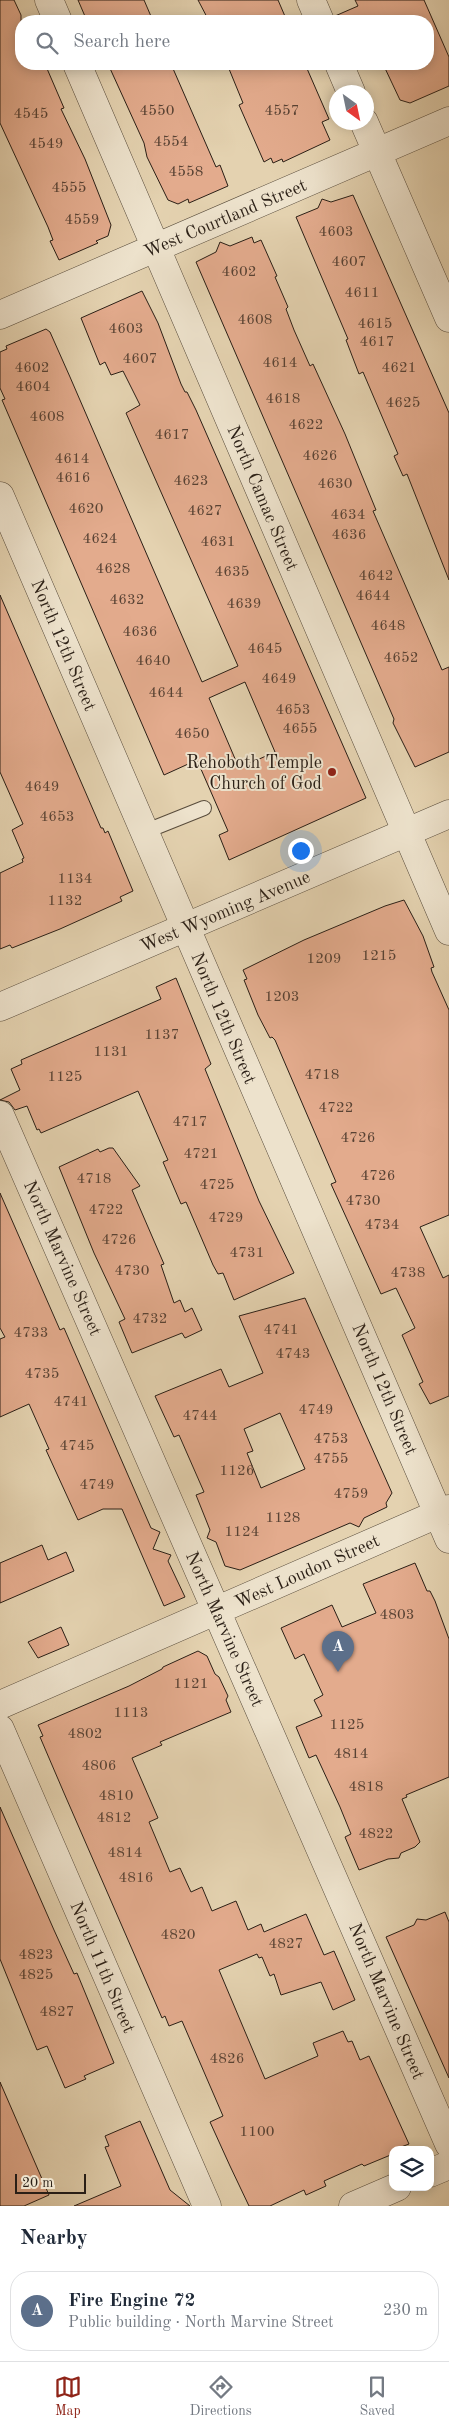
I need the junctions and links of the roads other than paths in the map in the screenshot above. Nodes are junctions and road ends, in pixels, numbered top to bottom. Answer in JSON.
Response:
{"nodes":[{"id":1,"x":49,"y":0,"type":"edge"},
{"id":2,"x":311,"y":0,"type":"edge"},
{"id":3,"x":55,"y":15,"type":"edge"},
{"id":4,"x":317,"y":15,"type":"edge"},
{"id":5,"x":80,"y":70,"type":"edge"},
{"id":6,"x":342,"y":70,"type":"edge"},
{"id":7,"x":348,"y":85,"type":"edge"},
{"id":8,"x":449,"y":121,"type":"edge"},
{"id":9,"x":367,"y":130,"type":"edge"},
{"id":10,"x":376,"y":152,"type":"junction"},
{"id":11,"x":157,"y":247,"type":"junction"},
{"id":12,"x":0,"y":315,"type":"edge"},
{"id":13,"x":449,"y":318,"type":"edge"},
{"id":14,"x":0,"y":496,"type":"edge"},
{"id":15,"x":204,"y":808,"type":"dead end"},
{"id":16,"x":449,"y":814,"type":"edge"},
{"id":17,"x":144,"y":832,"type":"junction"},
{"id":18,"x":405,"y":833,"type":"junction"},
{"id":19,"x":186,"y":928,"type":"junction"},
{"id":20,"x":449,"y":931,"type":"edge"},
{"id":21,"x":0,"y":1007,"type":"edge"},
{"id":22,"x":0,"y":1115,"type":"edge"},
{"id":23,"x":444,"y":1511,"type":"edge"},
{"id":24,"x":449,"y":1538,"type":"edge"},
{"id":25,"x":217,"y":1610,"type":"junction"},
{"id":26,"x":0,"y":1704,"type":"edge"},
{"id":27,"x":0,"y":1729,"type":"edge"},
{"id":28,"x":449,"y":2144,"type":"edge"},
{"id":29,"x":449,"y":2166,"type":"edge"},
{"id":30,"x":434,"y":2172,"type":"edge"},
{"id":31,"x":389,"y":2190,"type":"edge"},
{"id":32,"x":207,"y":2206,"type":"edge"},
{"id":33,"x":353,"y":2206,"type":"edge"}],
"edges":[{"from":1,"to":3,"type":"street"},
{"from":2,"to":4,"type":"street"},
{"from":5,"to":11,"type":"street","name":"North Camac Street"},
{"from":6,"to":7,"type":"street"},
{"from":8,"to":10,"type":"street","name":"West Courtland Street"},
{"from":9,"to":10,"type":"street"},
{"from":10,"to":11,"type":"street","name":"West Courtland Street"},
{"from":10,"to":13,"type":"street"},
{"from":11,"to":12,"type":"street","name":"West Courtland Street"},
{"from":11,"to":18,"type":"street","name":"North Camac Street"},
{"from":14,"to":17,"type":"street","name":"North 12th Street"},
{"from":15,"to":17,"type":"lane"},
{"from":16,"to":18,"type":"street","name":"West Wyoming Avenue"},
{"from":17,"to":19,"type":"street","name":"North 12th Street"},
{"from":18,"to":19,"type":"street","name":"West Wyoming Avenue"},
{"from":18,"to":20,"type":"street","name":"North Camac Street"},
{"from":19,"to":21,"type":"street","name":"West Wyoming Avenue"},
{"from":19,"to":23,"type":"street","name":"North 12th Street"},
{"from":22,"to":25,"type":"street","name":"North Marvine Street"},
{"from":23,"to":24,"type":"street","name":"North 12th Street"},
{"from":23,"to":25,"type":"street","name":"West Loudon Street"},
{"from":25,"to":26,"type":"street","name":"West Loudon Street"},
{"from":25,"to":28,"type":"street","name":"North Marvine Street"},
{"from":27,"to":32,"type":"street","name":"North 11th Street"},
{"from":29,"to":30,"type":"street"},
{"from":31,"to":33,"type":"street"}]}
